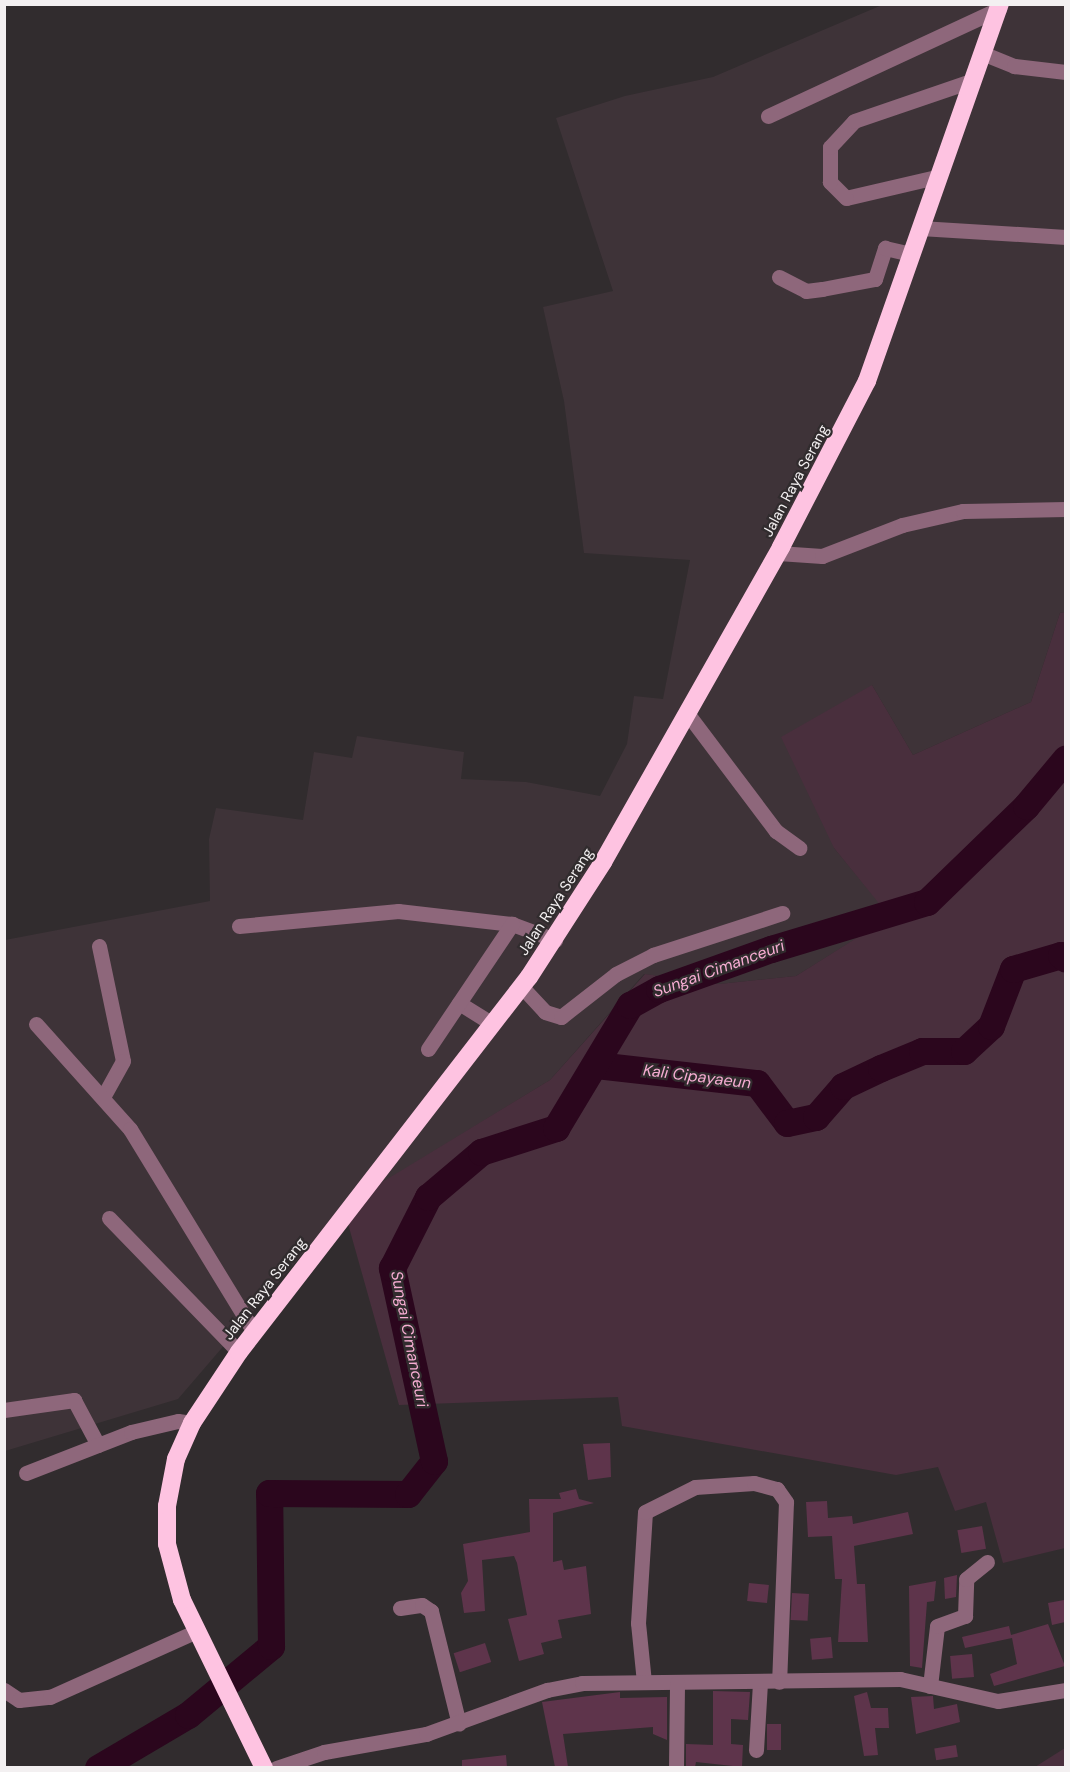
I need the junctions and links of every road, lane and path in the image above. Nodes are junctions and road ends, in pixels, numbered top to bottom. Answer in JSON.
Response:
{"nodes":[{"id":1,"x":999,"y":7,"type":"edge"},
{"id":2,"x":982,"y":53,"type":"junction"},
{"id":3,"x":1065,"y":72,"type":"edge"},
{"id":4,"x":971,"y":81,"type":"junction"},
{"id":5,"x":768,"y":116,"type":"dead end"},
{"id":6,"x":936,"y":177,"type":"junction"},
{"id":7,"x":920,"y":228,"type":"junction"},
{"id":8,"x":1065,"y":237,"type":"edge"},
{"id":9,"x":911,"y":254,"type":"junction"},
{"id":10,"x":779,"y":277,"type":"dead end"},
{"id":11,"x":875,"y":279,"type":"junction"},
{"id":12,"x":900,"y":287,"type":"junction"},
{"id":13,"x":1065,"y":509,"type":"edge"},
{"id":14,"x":778,"y":553,"type":"junction"},
{"id":15,"x":687,"y":713,"type":"junction"},
{"id":16,"x":799,"y":848,"type":"dead end"},
{"id":17,"x":782,"y":913,"type":"dead end"},
{"id":18,"x":512,"y":924,"type":"junction"},
{"id":19,"x":239,"y":926,"type":"dead end"},
{"id":20,"x":555,"y":940,"type":"junction"},
{"id":21,"x":99,"y":946,"type":"dead end"},
{"id":22,"x":521,"y":986,"type":"junction"},
{"id":23,"x":459,"y":1003,"type":"junction"},
{"id":24,"x":36,"y":1024,"type":"dead end"},
{"id":25,"x":492,"y":1024,"type":"junction"},
{"id":26,"x":428,"y":1049,"type":"dead end"},
{"id":27,"x":104,"y":1095,"type":"junction"},
{"id":28,"x":109,"y":1218,"type":"dead end"},
{"id":29,"x":254,"y":1332,"type":"junction"},
{"id":30,"x":239,"y":1352,"type":"junction"},
{"id":31,"x":4,"y":1410,"type":"edge"},
{"id":32,"x":192,"y":1423,"type":"junction"},
{"id":33,"x":98,"y":1445,"type":"junction"},
{"id":34,"x":26,"y":1473,"type":"dead end"},
{"id":35,"x":987,"y":1562,"type":"dead end"},
{"id":36,"x":400,"y":1608,"type":"dead end"},
{"id":37,"x":200,"y":1637,"type":"junction"},
{"id":38,"x":644,"y":1682,"type":"junction"},
{"id":39,"x":779,"y":1682,"type":"junction"},
{"id":40,"x":677,"y":1683,"type":"junction"},
{"id":41,"x":760,"y":1683,"type":"junction"},
{"id":42,"x":930,"y":1686,"type":"junction"},
{"id":43,"x":4,"y":1690,"type":"edge"},
{"id":44,"x":1065,"y":1690,"type":"edge"},
{"id":45,"x":459,"y":1724,"type":"junction"},
{"id":46,"x":756,"y":1750,"type":"dead end"},
{"id":47,"x":264,"y":1767,"type":"edge"},
{"id":48,"x":276,"y":1767,"type":"edge"},
{"id":49,"x":676,"y":1767,"type":"edge"}],
"edges":[{"from":1,"to":2,"type":"highway","name":"Jalan Raya Serang"},
{"from":1,"to":5,"type":"street"},
{"from":2,"to":3,"type":"street"},
{"from":2,"to":4,"type":"highway","name":"Jalan Raya Serang"},
{"from":4,"to":6,"type":"highway","name":"Jalan Raya Serang"},
{"from":4,"to":6,"type":"street"},
{"from":6,"to":7,"type":"highway","name":"Jalan Raya Serang"},
{"from":7,"to":8,"type":"street"},
{"from":7,"to":9,"type":"highway","name":"Jalan Raya Serang"},
{"from":9,"to":11,"type":"street"},
{"from":9,"to":12,"type":"highway","name":"Jalan Raya Serang"},
{"from":10,"to":11,"type":"street"},
{"from":11,"to":12,"type":"street"},
{"from":12,"to":14,"type":"highway","name":"Jalan Raya Serang"},
{"from":13,"to":14,"type":"street"},
{"from":14,"to":15,"type":"highway","name":"Jalan Raya Serang"},
{"from":15,"to":16,"type":"street"},
{"from":15,"to":20,"type":"highway","name":"Jalan Raya Serang"},
{"from":17,"to":22,"type":"street"},
{"from":18,"to":19,"type":"street"},
{"from":18,"to":20,"type":"street"},
{"from":18,"to":23,"type":"street"},
{"from":20,"to":22,"type":"highway","name":"Jalan Raya Serang"},
{"from":21,"to":27,"type":"street"},
{"from":22,"to":25,"type":"highway","name":"Jalan Raya Serang"},
{"from":23,"to":25,"type":"street"},
{"from":23,"to":26,"type":"street"},
{"from":24,"to":27,"type":"street"},
{"from":25,"to":29,"type":"highway","name":"Jalan Raya Serang"},
{"from":27,"to":29,"type":"street"},
{"from":28,"to":30,"type":"street"},
{"from":29,"to":30,"type":"highway","name":"Jalan Raya Serang"},
{"from":30,"to":32,"type":"highway","name":"Jalan Raya Serang"},
{"from":31,"to":33,"type":"street"},
{"from":32,"to":33,"type":"street"},
{"from":32,"to":37,"type":"highway","name":"Jalan Raya Serang"},
{"from":33,"to":34,"type":"street"},
{"from":35,"to":42,"type":"street"},
{"from":36,"to":45,"type":"street"},
{"from":37,"to":43,"type":"street"},
{"from":37,"to":47,"type":"highway","name":"Jalan Raya Serang"},
{"from":38,"to":39,"type":"street"},
{"from":38,"to":40,"type":"street"},
{"from":38,"to":45,"type":"street"},
{"from":39,"to":41,"type":"street"},
{"from":39,"to":42,"type":"street"},
{"from":40,"to":41,"type":"street"},
{"from":40,"to":49,"type":"street"},
{"from":41,"to":46,"type":"street"},
{"from":42,"to":44,"type":"street"},
{"from":45,"to":48,"type":"street"}]}
